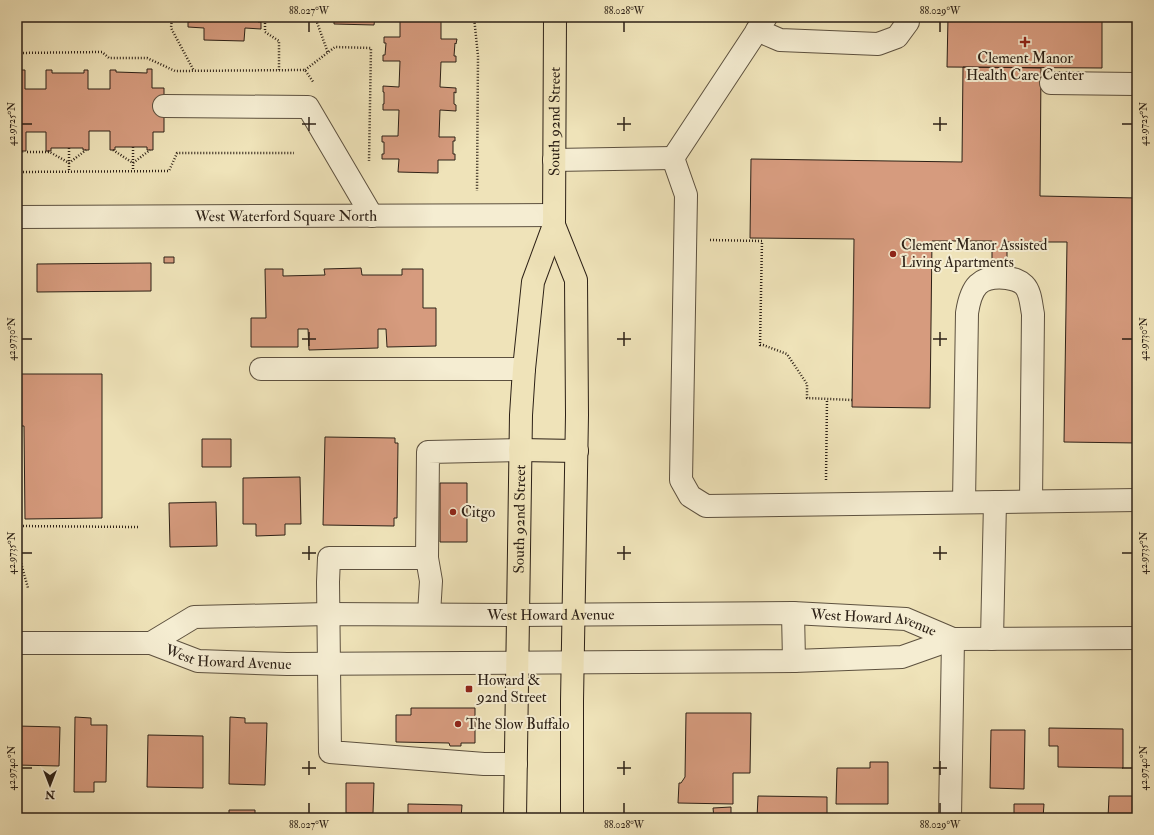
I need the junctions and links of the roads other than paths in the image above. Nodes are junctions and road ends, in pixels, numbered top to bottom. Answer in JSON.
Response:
{"nodes":[{"id":1,"x":555,"y":17,"type":"edge"},
{"id":2,"x":908,"y":17,"type":"edge"},
{"id":3,"x":761,"y":24,"type":"edge"},
{"id":4,"x":1051,"y":83,"type":"dead end"},
{"id":5,"x":1137,"y":83,"type":"edge"},
{"id":6,"x":164,"y":106,"type":"dead end"},
{"id":7,"x":673,"y":158,"type":"junction"},
{"id":8,"x":554,"y":160,"type":"junction"},
{"id":9,"x":17,"y":216,"type":"edge"},
{"id":10,"x":372,"y":216,"type":"junction"},
{"id":11,"x":554,"y":220,"type":"junction"},
{"id":12,"x":261,"y":369,"type":"dead end"},
{"id":13,"x":524,"y":369,"type":"junction"},
{"id":14,"x":520,"y":450,"type":"junction"},
{"id":15,"x":577,"y":451,"type":"junction"},
{"id":16,"x":1137,"y":500,"type":"edge"},
{"id":17,"x":1031,"y":501,"type":"junction"},
{"id":18,"x":964,"y":502,"type":"junction"},
{"id":19,"x":995,"y":502,"type":"junction"},
{"id":20,"x":427,"y":558,"type":"junction"},
{"id":21,"x":794,"y":612,"type":"junction"},
{"id":22,"x":328,"y":614,"type":"junction"},
{"id":23,"x":429,"y":614,"type":"junction"},
{"id":24,"x":574,"y":614,"type":"junction"},
{"id":25,"x":519,"y":615,"type":"junction"},
{"id":26,"x":1137,"y":638,"type":"edge"},
{"id":27,"x":953,"y":639,"type":"junction"},
{"id":28,"x":992,"y":639,"type":"junction"},
{"id":29,"x":17,"y":643,"type":"edge"},
{"id":30,"x":152,"y":643,"type":"junction"},
{"id":31,"x":794,"y":661,"type":"junction"},
{"id":32,"x":573,"y":662,"type":"junction"},
{"id":33,"x":518,"y":663,"type":"junction"},
{"id":34,"x":328,"y":664,"type":"junction"},
{"id":35,"x":516,"y":764,"type":"junction"},
{"id":36,"x":515,"y":818,"type":"edge"},
{"id":37,"x":572,"y":818,"type":"edge"},
{"id":38,"x":950,"y":818,"type":"edge"}],
"edges":[{"from":1,"to":8,"type":"main road","name":"South 92nd Street"},
{"from":2,"to":3,"type":"street"},
{"from":3,"to":7,"type":"street"},
{"from":4,"to":5,"type":"street"},
{"from":6,"to":10,"type":"street"},
{"from":7,"to":8,"type":"street"},
{"from":7,"to":18,"type":"street"},
{"from":8,"to":11,"type":"main road","name":"South 92nd Street"},
{"from":9,"to":10,"type":"street","name":"West Waterford Square North"},
{"from":10,"to":11,"type":"street","name":"West Waterford Square North"},
{"from":11,"to":13,"type":"main road","name":"South 92nd Street"},
{"from":11,"to":15,"type":"main road","name":"South 92nd Street"},
{"from":12,"to":13,"type":"street"},
{"from":13,"to":14,"type":"main road","name":"South 92nd Street"},
{"from":14,"to":15,"type":"main road"},
{"from":14,"to":20,"type":"street"},
{"from":14,"to":25,"type":"main road","name":"South 92nd Street"},
{"from":15,"to":24,"type":"main road","name":"South 92nd Street"},
{"from":16,"to":17,"type":"street"},
{"from":17,"to":18,"type":"street"},
{"from":17,"to":19,"type":"street"},
{"from":18,"to":19,"type":"street"},
{"from":19,"to":28,"type":"street"},
{"from":20,"to":22,"type":"street"},
{"from":20,"to":23,"type":"street"},
{"from":21,"to":24,"type":"street","name":"West Howard Avenue"},
{"from":21,"to":27,"type":"street","name":"West Howard Avenue"},
{"from":21,"to":31,"type":"street"},
{"from":22,"to":23,"type":"street","name":"West Howard Avenue"},
{"from":22,"to":30,"type":"street","name":"West Howard Avenue"},
{"from":22,"to":34,"type":"street"},
{"from":23,"to":25,"type":"street","name":"West Howard Avenue"},
{"from":24,"to":25,"type":"street","name":"West Howard Avenue"},
{"from":24,"to":32,"type":"main road","name":"South 92nd Street"},
{"from":25,"to":33,"type":"main road","name":"South 92nd Street"},
{"from":26,"to":28,"type":"street","name":"West Howard Avenue"},
{"from":27,"to":28,"type":"street","name":"West Howard Avenue"},
{"from":27,"to":31,"type":"street","name":"West Howard Avenue"},
{"from":27,"to":38,"type":"street"},
{"from":29,"to":30,"type":"street","name":"West Howard Avenue"},
{"from":30,"to":34,"type":"street","name":"West Howard Avenue"},
{"from":31,"to":32,"type":"street","name":"West Howard Avenue"},
{"from":32,"to":33,"type":"street","name":"West Howard Avenue"},
{"from":32,"to":37,"type":"main road","name":"South 92nd Street"},
{"from":33,"to":34,"type":"street","name":"West Howard Avenue"},
{"from":33,"to":35,"type":"main road","name":"South 92nd Street"},
{"from":34,"to":35,"type":"street"},
{"from":35,"to":36,"type":"main road","name":"South 92nd Street"}]}
